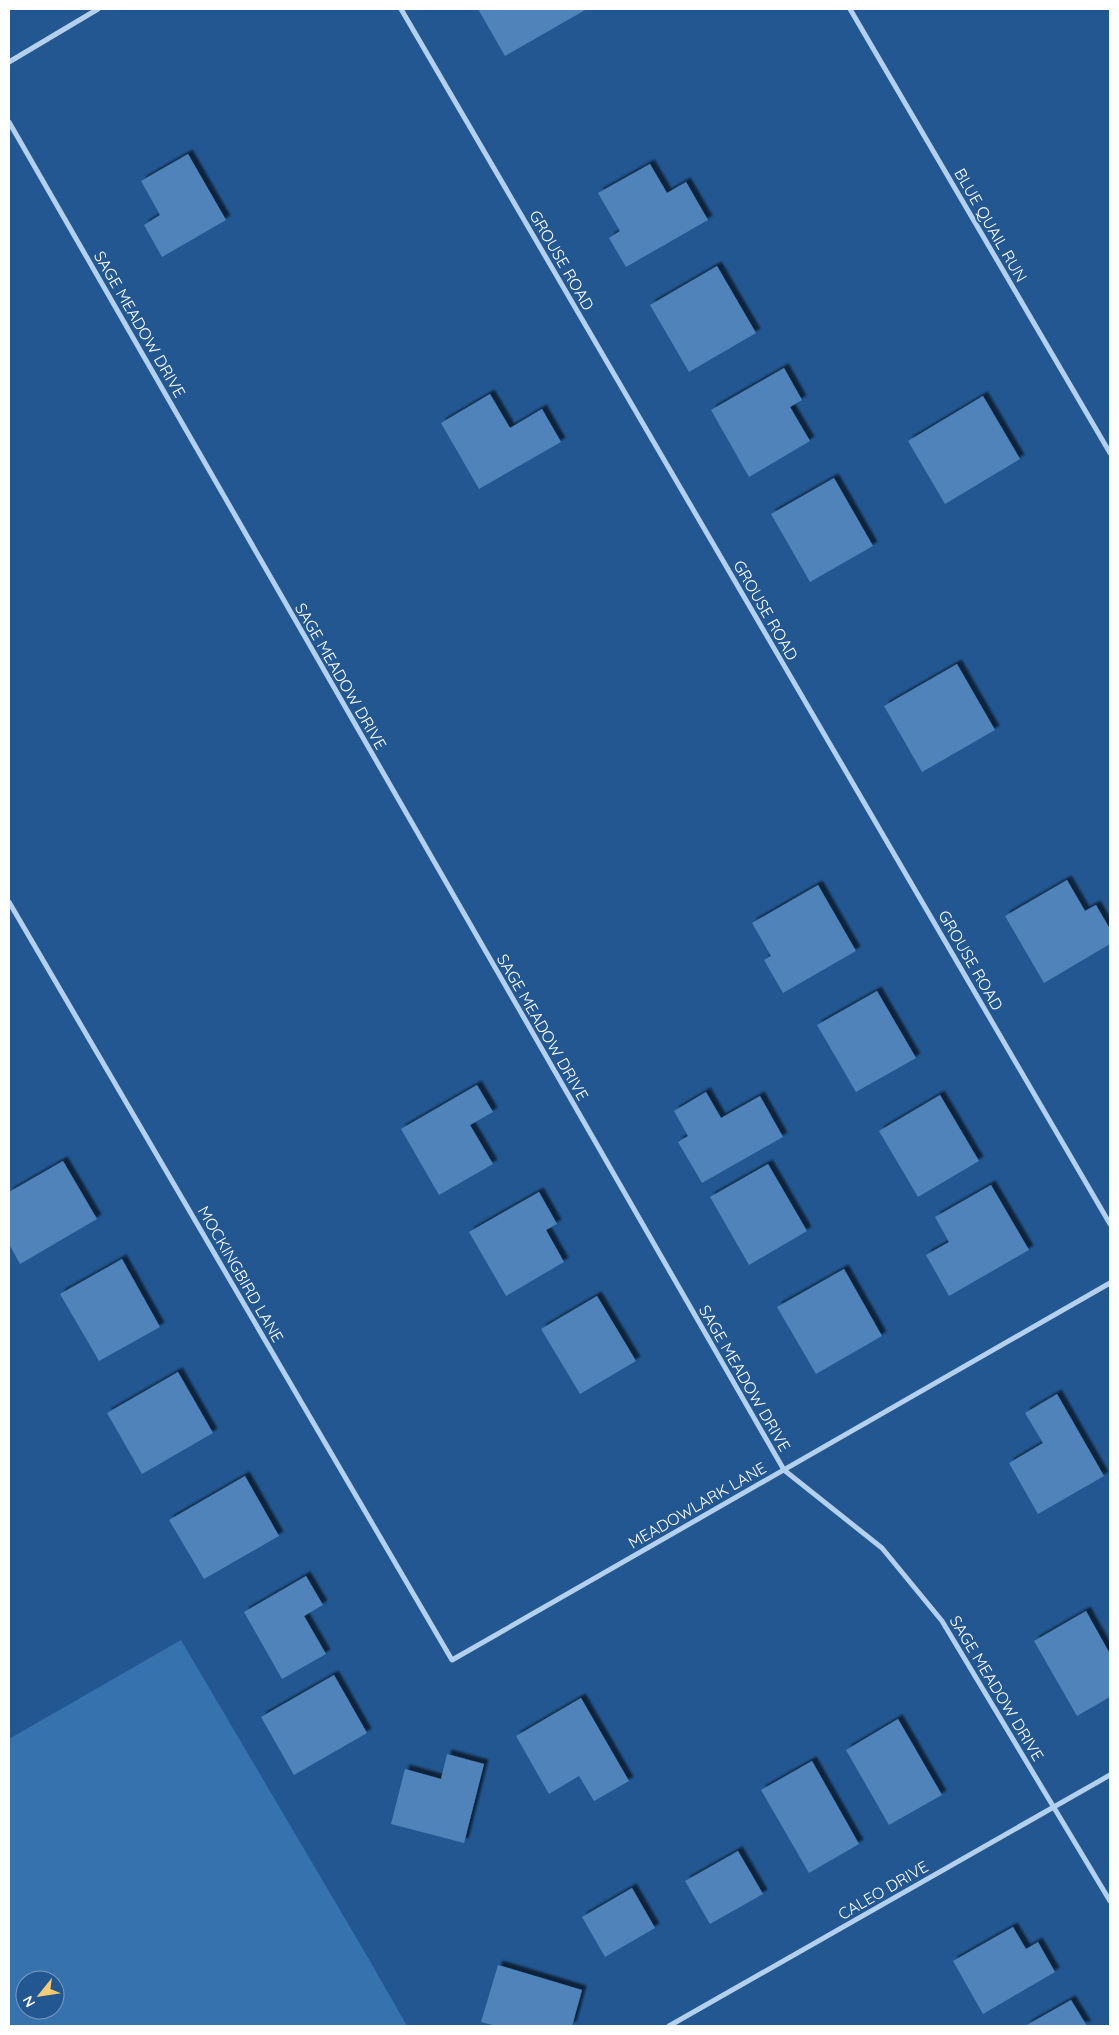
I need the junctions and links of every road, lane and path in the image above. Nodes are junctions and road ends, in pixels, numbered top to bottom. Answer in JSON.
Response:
{"nodes":[{"id":1,"x":98,"y":9,"type":"edge"},
{"id":2,"x":401,"y":9,"type":"edge"},
{"id":3,"x":850,"y":9,"type":"edge"},
{"id":4,"x":9,"y":62,"type":"edge"},
{"id":5,"x":9,"y":122,"type":"edge"},
{"id":6,"x":1110,"y":453,"type":"edge"},
{"id":7,"x":9,"y":902,"type":"edge"},
{"id":8,"x":1110,"y":1224,"type":"edge"},
{"id":9,"x":1110,"y":1283,"type":"edge"},
{"id":10,"x":784,"y":1470,"type":"junction"},
{"id":11,"x":452,"y":1660,"type":"joint"},
{"id":12,"x":1110,"y":1775,"type":"edge"},
{"id":13,"x":1054,"y":1807,"type":"junction"},
{"id":14,"x":1110,"y":1901,"type":"edge"},
{"id":15,"x":669,"y":2026,"type":"edge"}],
"edges":[{"from":1,"to":4,"type":"street"},
{"from":2,"to":8,"type":"street","name":"GROUSE ROAD"},
{"from":3,"to":6,"type":"street","name":"BLUE QUAIL RUN"},
{"from":5,"to":10,"type":"street","name":"SAGE MEADOW DRIVE"},
{"from":7,"to":11,"type":"street","name":"MOCKINGBIRD LANE"},
{"from":9,"to":10,"type":"street","name":"MEADOWLARK LANE"},
{"from":10,"to":11,"type":"street","name":"MEADOWLARK LANE"},
{"from":10,"to":13,"type":"street","name":"SAGE MEADOW DRIVE"},
{"from":12,"to":13,"type":"street","name":"CALEO DRIVE"},
{"from":13,"to":14,"type":"street","name":"SAGE MEADOW DRIVE"},
{"from":13,"to":15,"type":"street","name":"CALEO DRIVE"}]}
